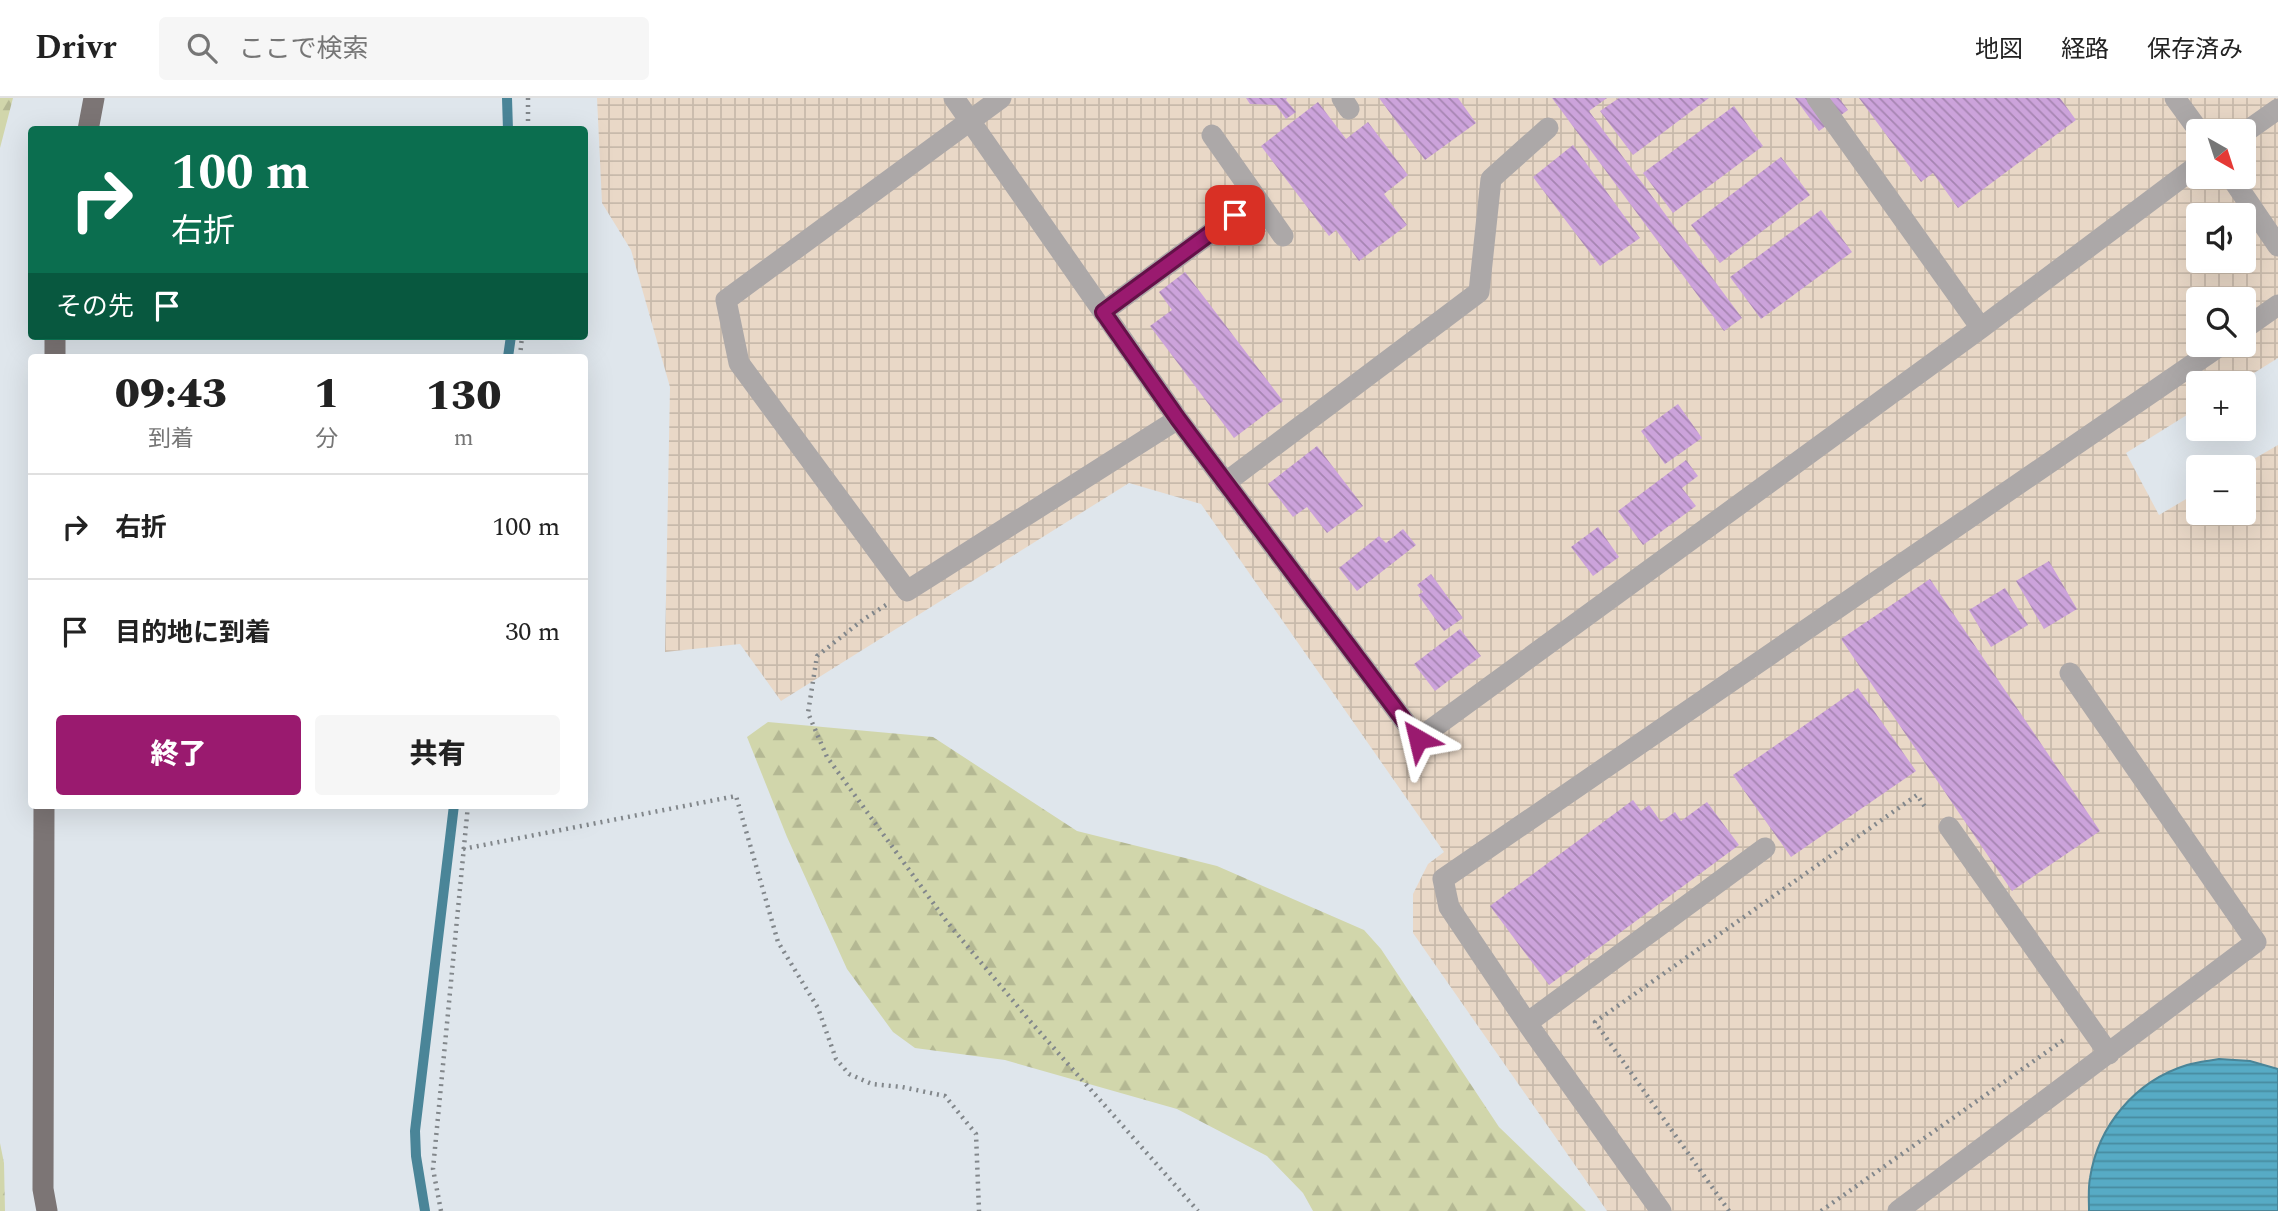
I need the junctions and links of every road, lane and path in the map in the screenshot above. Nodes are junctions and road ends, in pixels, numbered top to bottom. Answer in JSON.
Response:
{"nodes":[{"id":1,"x":94,"y":98,"type":"edge"},
{"id":2,"x":528,"y":98,"type":"edge"},
{"id":3,"x":954,"y":98,"type":"edge"},
{"id":4,"x":1001,"y":98,"type":"edge"},
{"id":5,"x":1817,"y":98,"type":"edge"},
{"id":6,"x":2175,"y":98,"type":"edge"},
{"id":7,"x":2278,"y":109,"type":"edge"},
{"id":8,"x":2190,"y":119,"type":"edge"},
{"id":9,"x":970,"y":120,"type":"junction"},
{"id":10,"x":2256,"y":125,"type":"edge"},
{"id":11,"x":89,"y":126,"type":"edge"},
{"id":12,"x":528,"y":126,"type":"edge"},
{"id":13,"x":1548,"y":128,"type":"dead end"},
{"id":14,"x":1212,"y":135,"type":"dead end"},
{"id":15,"x":2186,"y":174,"type":"edge"},
{"id":16,"x":2239,"y":189,"type":"edge"},
{"id":17,"x":1257,"y":199,"type":"junction"},
{"id":18,"x":1283,"y":236,"type":"dead end"},
{"id":19,"x":2278,"y":246,"type":"edge"},
{"id":20,"x":2278,"y":305,"type":"edge"},
{"id":21,"x":1103,"y":312,"type":"junction"},
{"id":22,"x":2256,"y":321,"type":"edge"},
{"id":23,"x":1981,"y":328,"type":"junction"},
{"id":24,"x":2204,"y":357,"type":"edge"},
{"id":25,"x":1178,"y":419,"type":"junction"},
{"id":26,"x":1225,"y":483,"type":"junction"},
{"id":27,"x":907,"y":591,"type":"junction"},
{"id":28,"x":2070,"y":673,"type":"dead end"},
{"id":29,"x":44,"y":809,"type":"edge"},
{"id":30,"x":468,"y":809,"type":"edge"},
{"id":31,"x":1941,"y":822,"type":"joint"},
{"id":32,"x":1765,"y":848,"type":"dead end"},
{"id":33,"x":463,"y":849,"type":"junction"},
{"id":34,"x":1527,"y":1023,"type":"junction"},
{"id":35,"x":2070,"y":1035,"type":"dead end"},
{"id":36,"x":2109,"y":1054,"type":"junction"},
{"id":37,"x":47,"y":1211,"type":"edge"},
{"id":38,"x":441,"y":1211,"type":"edge"},
{"id":39,"x":979,"y":1211,"type":"edge"},
{"id":40,"x":1198,"y":1211,"type":"edge"},
{"id":41,"x":1661,"y":1211,"type":"edge"},
{"id":42,"x":1729,"y":1211,"type":"edge"},
{"id":43,"x":1821,"y":1211,"type":"edge"},
{"id":44,"x":1898,"y":1211,"type":"edge"}],
"edges":[{"from":1,"to":11,"type":"main road"},
{"from":2,"to":12,"type":"path"},
{"from":3,"to":9,"type":"lane"},
{"from":4,"to":9,"type":"lane"},
{"from":5,"to":23,"type":"lane"},
{"from":6,"to":8,"type":"lane"},
{"from":7,"to":10,"type":"lane"},
{"from":9,"to":21,"type":"lane"},
{"from":9,"to":27,"type":"lane"},
{"from":13,"to":26,"type":"lane"},
{"from":14,"to":17,"type":"lane"},
{"from":15,"to":23,"type":"lane"},
{"from":16,"to":19,"type":"lane"},
{"from":17,"to":18,"type":"lane"},
{"from":17,"to":21,"type":"lane"},
{"from":20,"to":22,"type":"lane"},
{"from":21,"to":25,"type":"lane"},
{"from":23,"to":26,"type":"lane"},
{"from":24,"to":34,"type":"lane"},
{"from":25,"to":26,"type":"lane"},
{"from":25,"to":27,"type":"lane"},
{"from":27,"to":40,"type":"path"},
{"from":28,"to":36,"type":"lane"},
{"from":29,"to":37,"type":"main road"},
{"from":30,"to":33,"type":"path"},
{"from":31,"to":36,"type":"lane"},
{"from":31,"to":42,"type":"path"},
{"from":32,"to":34,"type":"lane"},
{"from":33,"to":38,"type":"path"},
{"from":33,"to":39,"type":"path"},
{"from":34,"to":41,"type":"lane"},
{"from":35,"to":43,"type":"path"},
{"from":36,"to":44,"type":"lane"}]}
